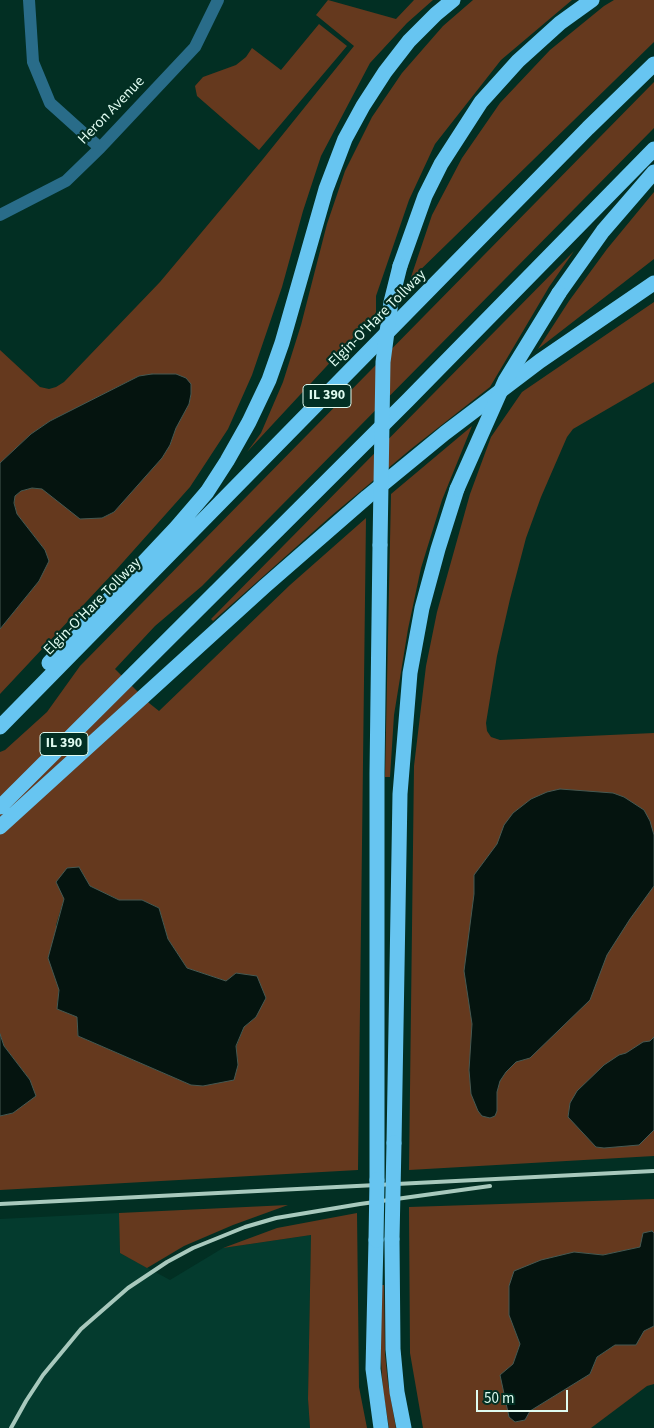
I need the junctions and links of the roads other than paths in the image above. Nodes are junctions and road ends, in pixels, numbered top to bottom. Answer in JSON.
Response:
{"nodes":[{"id":1,"x":29,"y":0,"type":"edge"},
{"id":2,"x":218,"y":0,"type":"edge"},
{"id":3,"x":453,"y":0,"type":"edge"},
{"id":4,"x":592,"y":0,"type":"edge"},
{"id":5,"x":654,"y":64,"type":"edge"},
{"id":6,"x":100,"y":148,"type":"junction"},
{"id":7,"x":654,"y":149,"type":"edge"},
{"id":8,"x":654,"y":172,"type":"edge"},
{"id":9,"x":0,"y":215,"type":"edge"},
{"id":10,"x":654,"y":282,"type":"edge"},
{"id":11,"x":30,"y":696,"type":"junction"},
{"id":12,"x":0,"y":727,"type":"edge"},
{"id":13,"x":0,"y":807,"type":"edge"},
{"id":14,"x":0,"y":827,"type":"edge"},
{"id":15,"x":381,"y":1428,"type":"edge"},
{"id":16,"x":404,"y":1428,"type":"edge"}],
"edges":[{"from":1,"to":6,"type":"street"},
{"from":2,"to":6,"type":"street","name":"Heron Avenue"},
{"from":3,"to":11,"type":"highway"},
{"from":4,"to":15,"type":"highway","bridge":true},
{"from":5,"to":11,"type":"highway","name":"Elgin-O'Hare Tollway","number":"IL 390"},
{"from":6,"to":9,"type":"street","name":"Heron Avenue"},
{"from":7,"to":13,"type":"highway","number":"IL 390"},
{"from":8,"to":16,"type":"highway","bridge":true},
{"from":10,"to":14,"type":"highway"},
{"from":11,"to":12,"type":"highway","name":"Elgin-O'Hare Tollway","number":"IL 390"}]}
